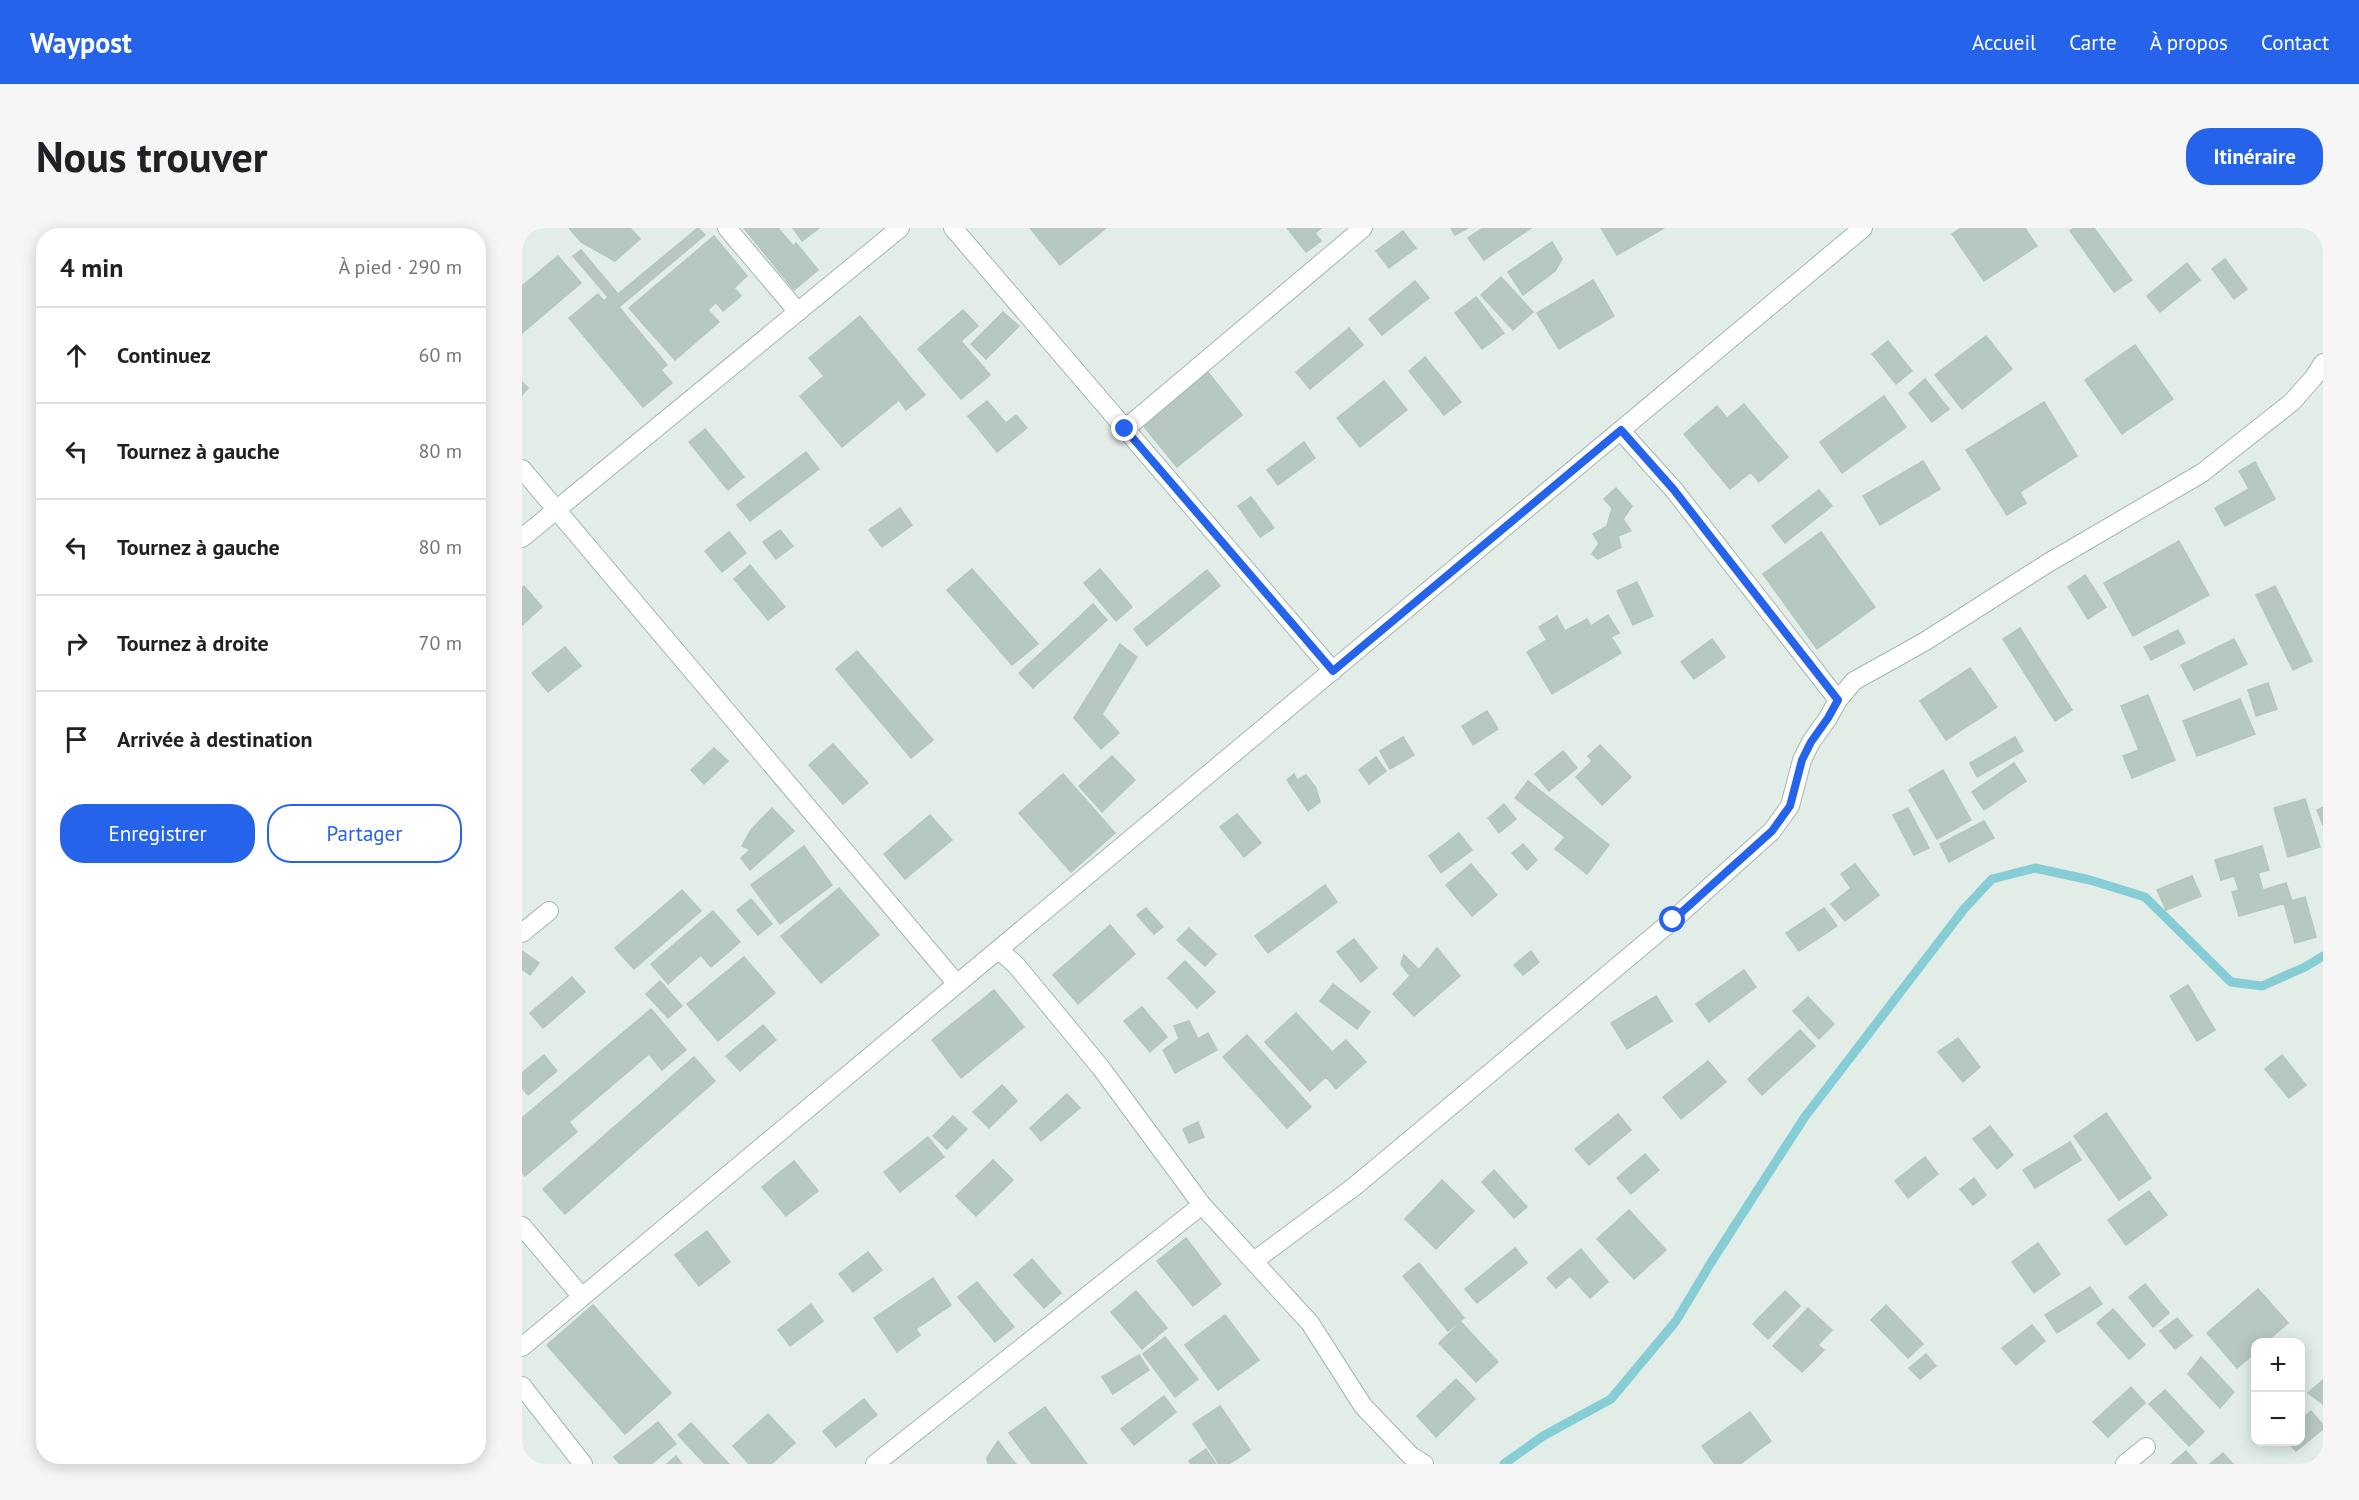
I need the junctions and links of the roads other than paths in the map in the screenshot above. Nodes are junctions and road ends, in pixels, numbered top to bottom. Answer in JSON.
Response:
{"nodes":[{"id":1,"x":727,"y":228,"type":"edge"},
{"id":2,"x":900,"y":228,"type":"edge"},
{"id":3,"x":953,"y":228,"type":"edge"},
{"id":4,"x":1363,"y":228,"type":"edge"},
{"id":5,"x":1863,"y":228,"type":"edge"},
{"id":6,"x":798,"y":312,"type":"junction"},
{"id":7,"x":2323,"y":363,"type":"edge"},
{"id":8,"x":1125,"y":429,"type":"junction"},
{"id":9,"x":1621,"y":430,"type":"junction"},
{"id":10,"x":522,"y":469,"type":"edge"},
{"id":11,"x":556,"y":510,"type":"junction"},
{"id":12,"x":522,"y":538,"type":"edge"},
{"id":13,"x":1333,"y":671,"type":"junction"},
{"id":14,"x":1838,"y":700,"type":"junction"},
{"id":15,"x":549,"y":911,"type":"dead end"},
{"id":16,"x":522,"y":933,"type":"edge"},
{"id":17,"x":999,"y":950,"type":"junction"},
{"id":18,"x":957,"y":984,"type":"junction"},
{"id":19,"x":1202,"y":1205,"type":"junction"},
{"id":20,"x":522,"y":1226,"type":"edge"},
{"id":21,"x":1254,"y":1261,"type":"junction"},
{"id":22,"x":582,"y":1297,"type":"junction"},
{"id":23,"x":522,"y":1347,"type":"edge"},
{"id":24,"x":522,"y":1386,"type":"edge"},
{"id":25,"x":2146,"y":1447,"type":"dead end"},
{"id":26,"x":1412,"y":1461,"type":"edge"},
{"id":27,"x":583,"y":1464,"type":"edge"},
{"id":28,"x":875,"y":1464,"type":"edge"},
{"id":29,"x":2125,"y":1464,"type":"edge"}],
"edges":[{"from":1,"to":6,"type":"street"},
{"from":2,"to":6,"type":"street"},
{"from":3,"to":8,"type":"street"},
{"from":4,"to":8,"type":"street"},
{"from":5,"to":9,"type":"street"},
{"from":6,"to":11,"type":"street"},
{"from":7,"to":14,"type":"street"},
{"from":8,"to":13,"type":"street"},
{"from":9,"to":13,"type":"street"},
{"from":9,"to":14,"type":"street"},
{"from":10,"to":11,"type":"street"},
{"from":11,"to":12,"type":"street"},
{"from":11,"to":18,"type":"street"},
{"from":13,"to":17,"type":"street"},
{"from":14,"to":21,"type":"street"},
{"from":15,"to":16,"type":"street"},
{"from":17,"to":18,"type":"street"},
{"from":17,"to":19,"type":"street"},
{"from":18,"to":22,"type":"street"},
{"from":19,"to":21,"type":"street"},
{"from":19,"to":28,"type":"street"},
{"from":20,"to":22,"type":"street"},
{"from":21,"to":26,"type":"street"},
{"from":22,"to":23,"type":"street"},
{"from":24,"to":27,"type":"street"},
{"from":25,"to":29,"type":"street"}]}
